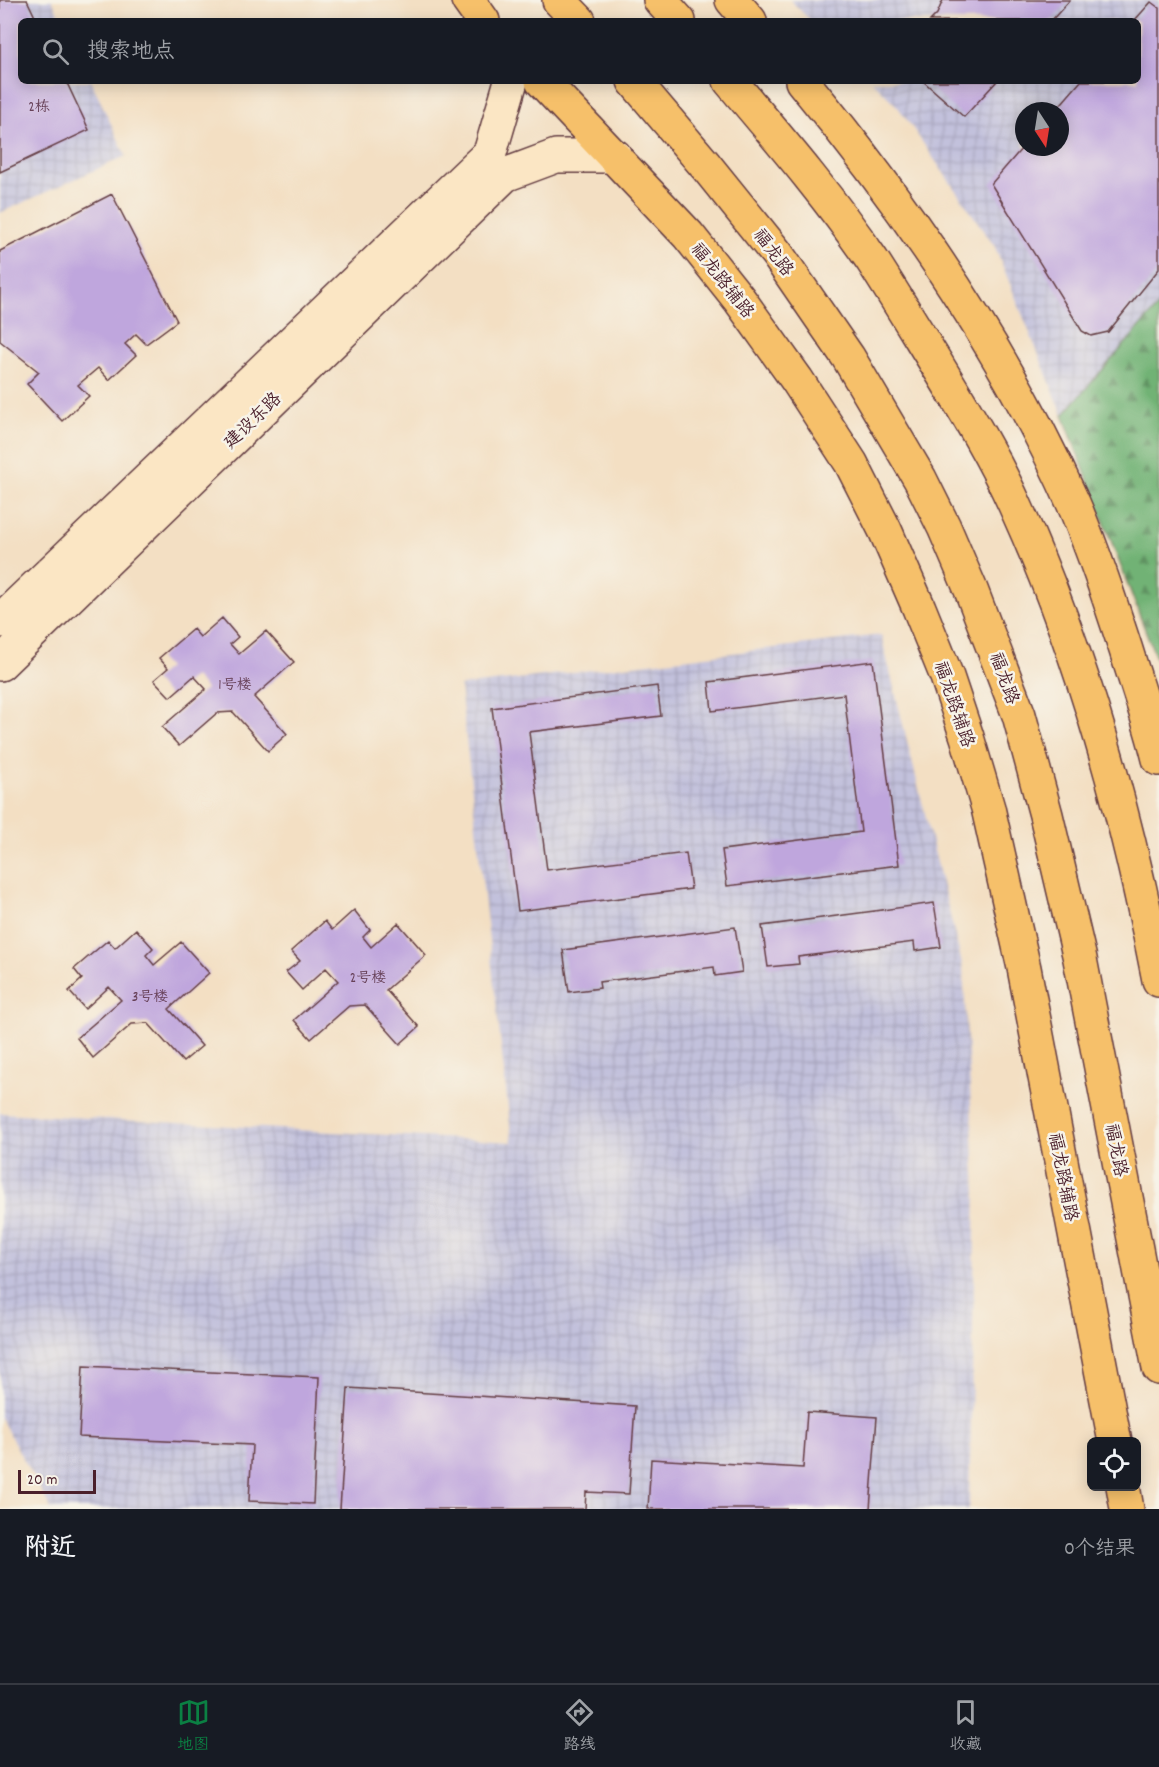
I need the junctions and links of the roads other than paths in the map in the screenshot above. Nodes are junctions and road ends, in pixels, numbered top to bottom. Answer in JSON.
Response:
{"nodes":[{"id":1,"x":462,"y":0,"type":"edge"},
{"id":2,"x":468,"y":0,"type":"edge"},
{"id":3,"x":559,"y":0,"type":"edge"},
{"id":4,"x":660,"y":0,"type":"edge"},
{"id":5,"x":732,"y":0,"type":"edge"},
{"id":6,"x":480,"y":18,"type":"edge"},
{"id":7,"x":481,"y":18,"type":"edge"},
{"id":8,"x":576,"y":18,"type":"edge"},
{"id":9,"x":676,"y":18,"type":"edge"},
{"id":10,"x":747,"y":18,"type":"edge"},
{"id":11,"x":510,"y":84,"type":"edge"},
{"id":12,"x":545,"y":84,"type":"edge"},
{"id":13,"x":637,"y":84,"type":"edge"},
{"id":14,"x":732,"y":84,"type":"edge"},
{"id":15,"x":804,"y":84,"type":"edge"},
{"id":16,"x":615,"y":156,"type":"junction"},
{"id":17,"x":497,"y":164,"type":"junction"},
{"id":18,"x":0,"y":621,"type":"edge"},
{"id":19,"x":0,"y":664,"type":"edge"},
{"id":20,"x":1159,"y":759,"type":"edge"},
{"id":21,"x":1159,"y":980,"type":"edge"},
{"id":22,"x":1156,"y":1354,"type":"edge"},
{"id":23,"x":1113,"y":1437,"type":"edge"},
{"id":24,"x":1124,"y":1491,"type":"edge"},
{"id":25,"x":1127,"y":1509,"type":"edge"}],
"edges":[{"from":1,"to":6,"type":"main road"},
{"from":2,"to":7,"type":"main road"},
{"from":3,"to":8,"type":"main road"},
{"from":4,"to":9,"type":"main road"},
{"from":5,"to":10,"type":"main road"},
{"from":11,"to":17,"type":"main road"},
{"from":12,"to":16,"type":"main road","name":"福龙路辅路"},
{"from":13,"to":22,"type":"main road","name":"福龙路"},
{"from":14,"to":21,"type":"main road"},
{"from":15,"to":20,"type":"main road"},
{"from":16,"to":17,"type":"main road"},
{"from":16,"to":23,"type":"main road","name":"福龙路辅路"},
{"from":17,"to":18,"type":"main road","name":"建设东路"},
{"from":17,"to":19,"type":"main road","name":"建设东路"},
{"from":24,"to":25,"type":"main road"}]}
